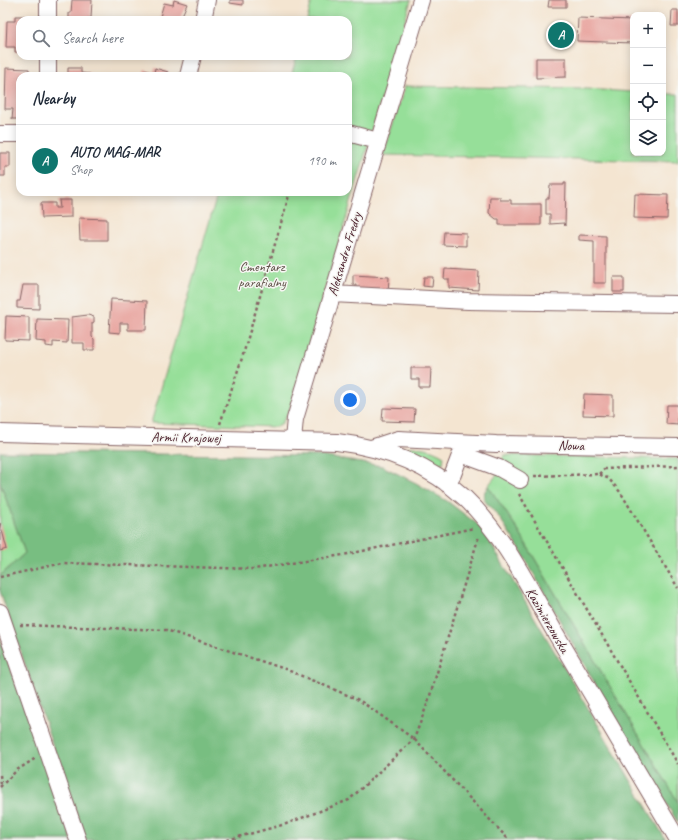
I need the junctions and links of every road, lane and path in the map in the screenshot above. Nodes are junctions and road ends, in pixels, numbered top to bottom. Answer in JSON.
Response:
{"nodes":[{"id":1,"x":48,"y":0,"type":"edge"},
{"id":2,"x":207,"y":0,"type":"edge"},
{"id":3,"x":421,"y":0,"type":"edge"},
{"id":4,"x":48,"y":16,"type":"edge"},
{"id":5,"x":204,"y":16,"type":"edge"},
{"id":6,"x":48,"y":60,"type":"edge"},
{"id":7,"x":192,"y":60,"type":"edge"},
{"id":8,"x":48,"y":72,"type":"edge"},
{"id":9,"x":189,"y":72,"type":"edge"},
{"id":10,"x":0,"y":134,"type":"edge"},
{"id":11,"x":16,"y":134,"type":"edge"},
{"id":12,"x":352,"y":134,"type":"edge"},
{"id":13,"x":378,"y":141,"type":"junction"},
{"id":14,"x":289,"y":196,"type":"edge"},
{"id":15,"x":332,"y":294,"type":"junction"},
{"id":16,"x":678,"y":304,"type":"edge"},
{"id":17,"x":220,"y":425,"type":"dead end"},
{"id":18,"x":0,"y":433,"type":"edge"},
{"id":19,"x":293,"y":440,"type":"junction"},
{"id":20,"x":678,"y":447,"type":"edge"},
{"id":21,"x":371,"y":448,"type":"junction"},
{"id":22,"x":463,"y":448,"type":"junction"},
{"id":23,"x":678,"y":466,"type":"edge"},
{"id":24,"x":599,"y":474,"type":"junction"},
{"id":25,"x":520,"y":480,"type":"junction"},
{"id":26,"x":447,"y":484,"type":"junction"},
{"id":27,"x":481,"y":527,"type":"dead end"},
{"id":28,"x":479,"y":534,"type":"dead end"},
{"id":29,"x":0,"y":577,"type":"edge"},
{"id":30,"x":678,"y":588,"type":"edge"},
{"id":31,"x":2,"y":618,"type":"edge"},
{"id":32,"x":414,"y":739,"type":"junction"},
{"id":33,"x":48,"y":751,"type":"junction"},
{"id":34,"x":678,"y":764,"type":"edge"},
{"id":35,"x":0,"y":775,"type":"edge"},
{"id":36,"x":1,"y":786,"type":"edge"},
{"id":37,"x":78,"y":840,"type":"edge"},
{"id":38,"x":227,"y":840,"type":"edge"},
{"id":39,"x":509,"y":840,"type":"edge"},
{"id":40,"x":678,"y":840,"type":"edge"}],
"edges":[{"from":1,"to":4,"type":"street"},
{"from":2,"to":5,"type":"street"},
{"from":3,"to":13,"type":"street","name":"Aleksandra Fredry"},
{"from":6,"to":8,"type":"street"},
{"from":7,"to":9,"type":"street"},
{"from":10,"to":11,"type":"street"},
{"from":12,"to":13,"type":"street"},
{"from":13,"to":15,"type":"street","name":"Aleksandra Fredry"},
{"from":14,"to":17,"type":"path"},
{"from":15,"to":16,"type":"street"},
{"from":15,"to":19,"type":"street","name":"Aleksandra Fredry"},
{"from":18,"to":19,"type":"street","name":"Armii Krajowej"},
{"from":19,"to":21,"type":"street","name":"Armii Krajowej"},
{"from":20,"to":22,"type":"street","name":"Nowa"},
{"from":21,"to":22,"type":"street","name":"Nowa"},
{"from":21,"to":26,"type":"street","name":"Kazimierzowska"},
{"from":22,"to":25,"type":"street"},
{"from":22,"to":26,"type":"street"},
{"from":23,"to":24,"type":"path"},
{"from":24,"to":25,"type":"path"},
{"from":24,"to":30,"type":"path"},
{"from":25,"to":34,"type":"path"},
{"from":26,"to":40,"type":"street","name":"Kazimierzowska"},
{"from":27,"to":29,"type":"path"},
{"from":28,"to":32,"type":"path"},
{"from":31,"to":32,"type":"path"},
{"from":31,"to":33,"type":"street"},
{"from":32,"to":38,"type":"path"},
{"from":32,"to":39,"type":"path"},
{"from":33,"to":36,"type":"path"},
{"from":33,"to":37,"type":"street"},
{"from":35,"to":36,"type":"path"}]}
